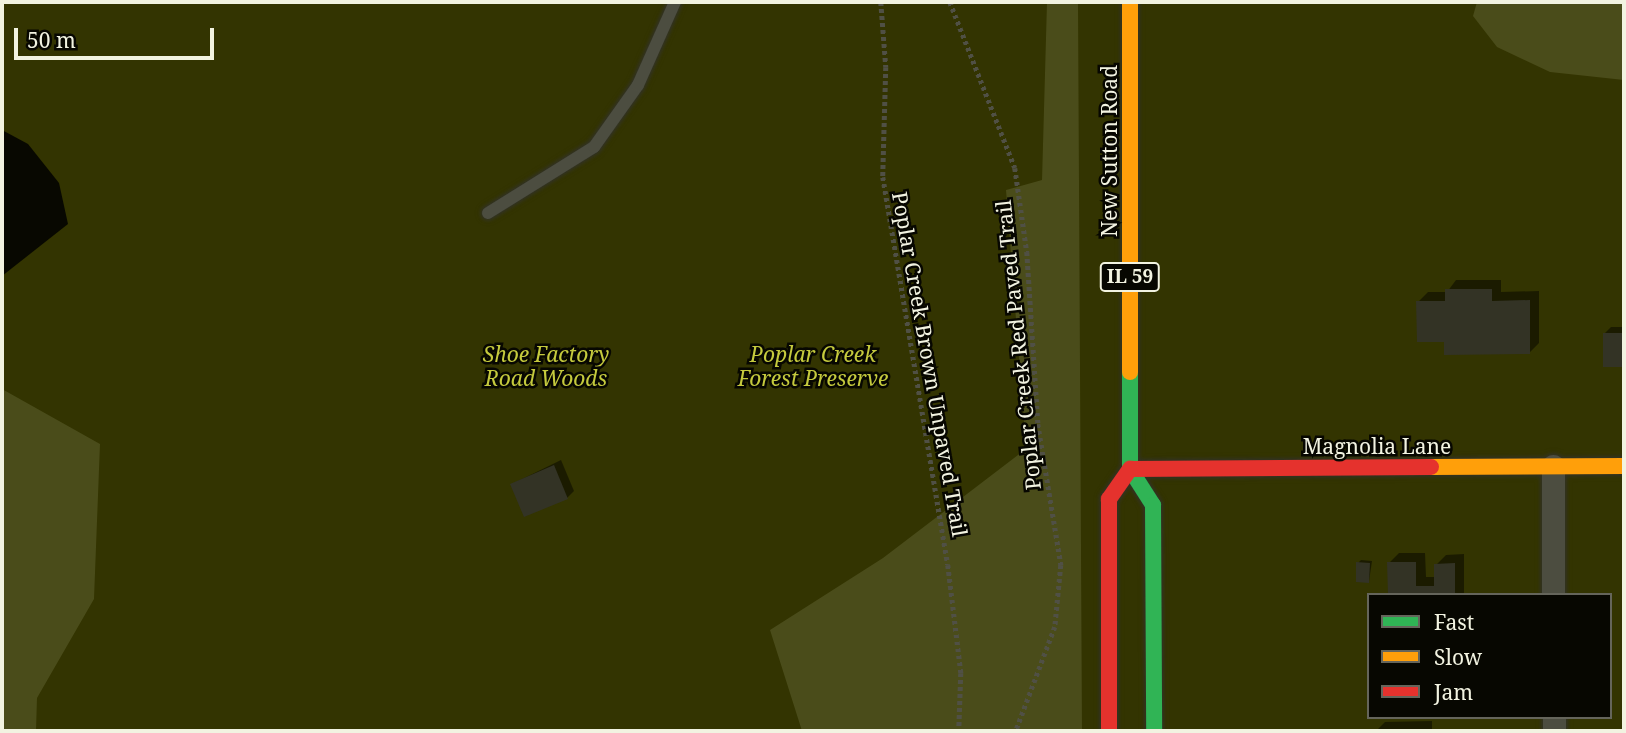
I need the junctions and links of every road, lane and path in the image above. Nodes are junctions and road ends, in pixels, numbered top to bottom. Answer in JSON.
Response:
{"nodes":[{"id":1,"x":675,"y":2,"type":"edge"},
{"id":2,"x":881,"y":2,"type":"edge"},
{"id":3,"x":950,"y":2,"type":"edge"},
{"id":4,"x":1130,"y":2,"type":"edge"},
{"id":5,"x":488,"y":214,"type":"dead end"},
{"id":6,"x":1553,"y":466,"type":"junction"},
{"id":7,"x":1624,"y":466,"type":"edge"},
{"id":8,"x":1130,"y":469,"type":"junction"},
{"id":9,"x":1553,"y":593,"type":"edge"},
{"id":10,"x":959,"y":731,"type":"edge"},
{"id":11,"x":1016,"y":731,"type":"edge"},
{"id":12,"x":1109,"y":731,"type":"edge"},
{"id":13,"x":1154,"y":731,"type":"edge"}],
"edges":[{"from":1,"to":5,"type":"lane"},
{"from":2,"to":10,"type":"path","name":"Poplar Creek Brown Unpaved Trail"},
{"from":3,"to":11,"type":"path","name":"Poplar Creek Red Paved Trail"},
{"from":4,"to":8,"type":"main road","name":"New Sutton Road","number":"IL 59"},
{"from":6,"to":7,"type":"main road","name":"Magnolia Lane"},
{"from":6,"to":8,"type":"main road","name":"Magnolia Lane"},
{"from":6,"to":9,"type":"street"},
{"from":8,"to":12,"type":"main road"},
{"from":8,"to":13,"type":"main road"}]}
